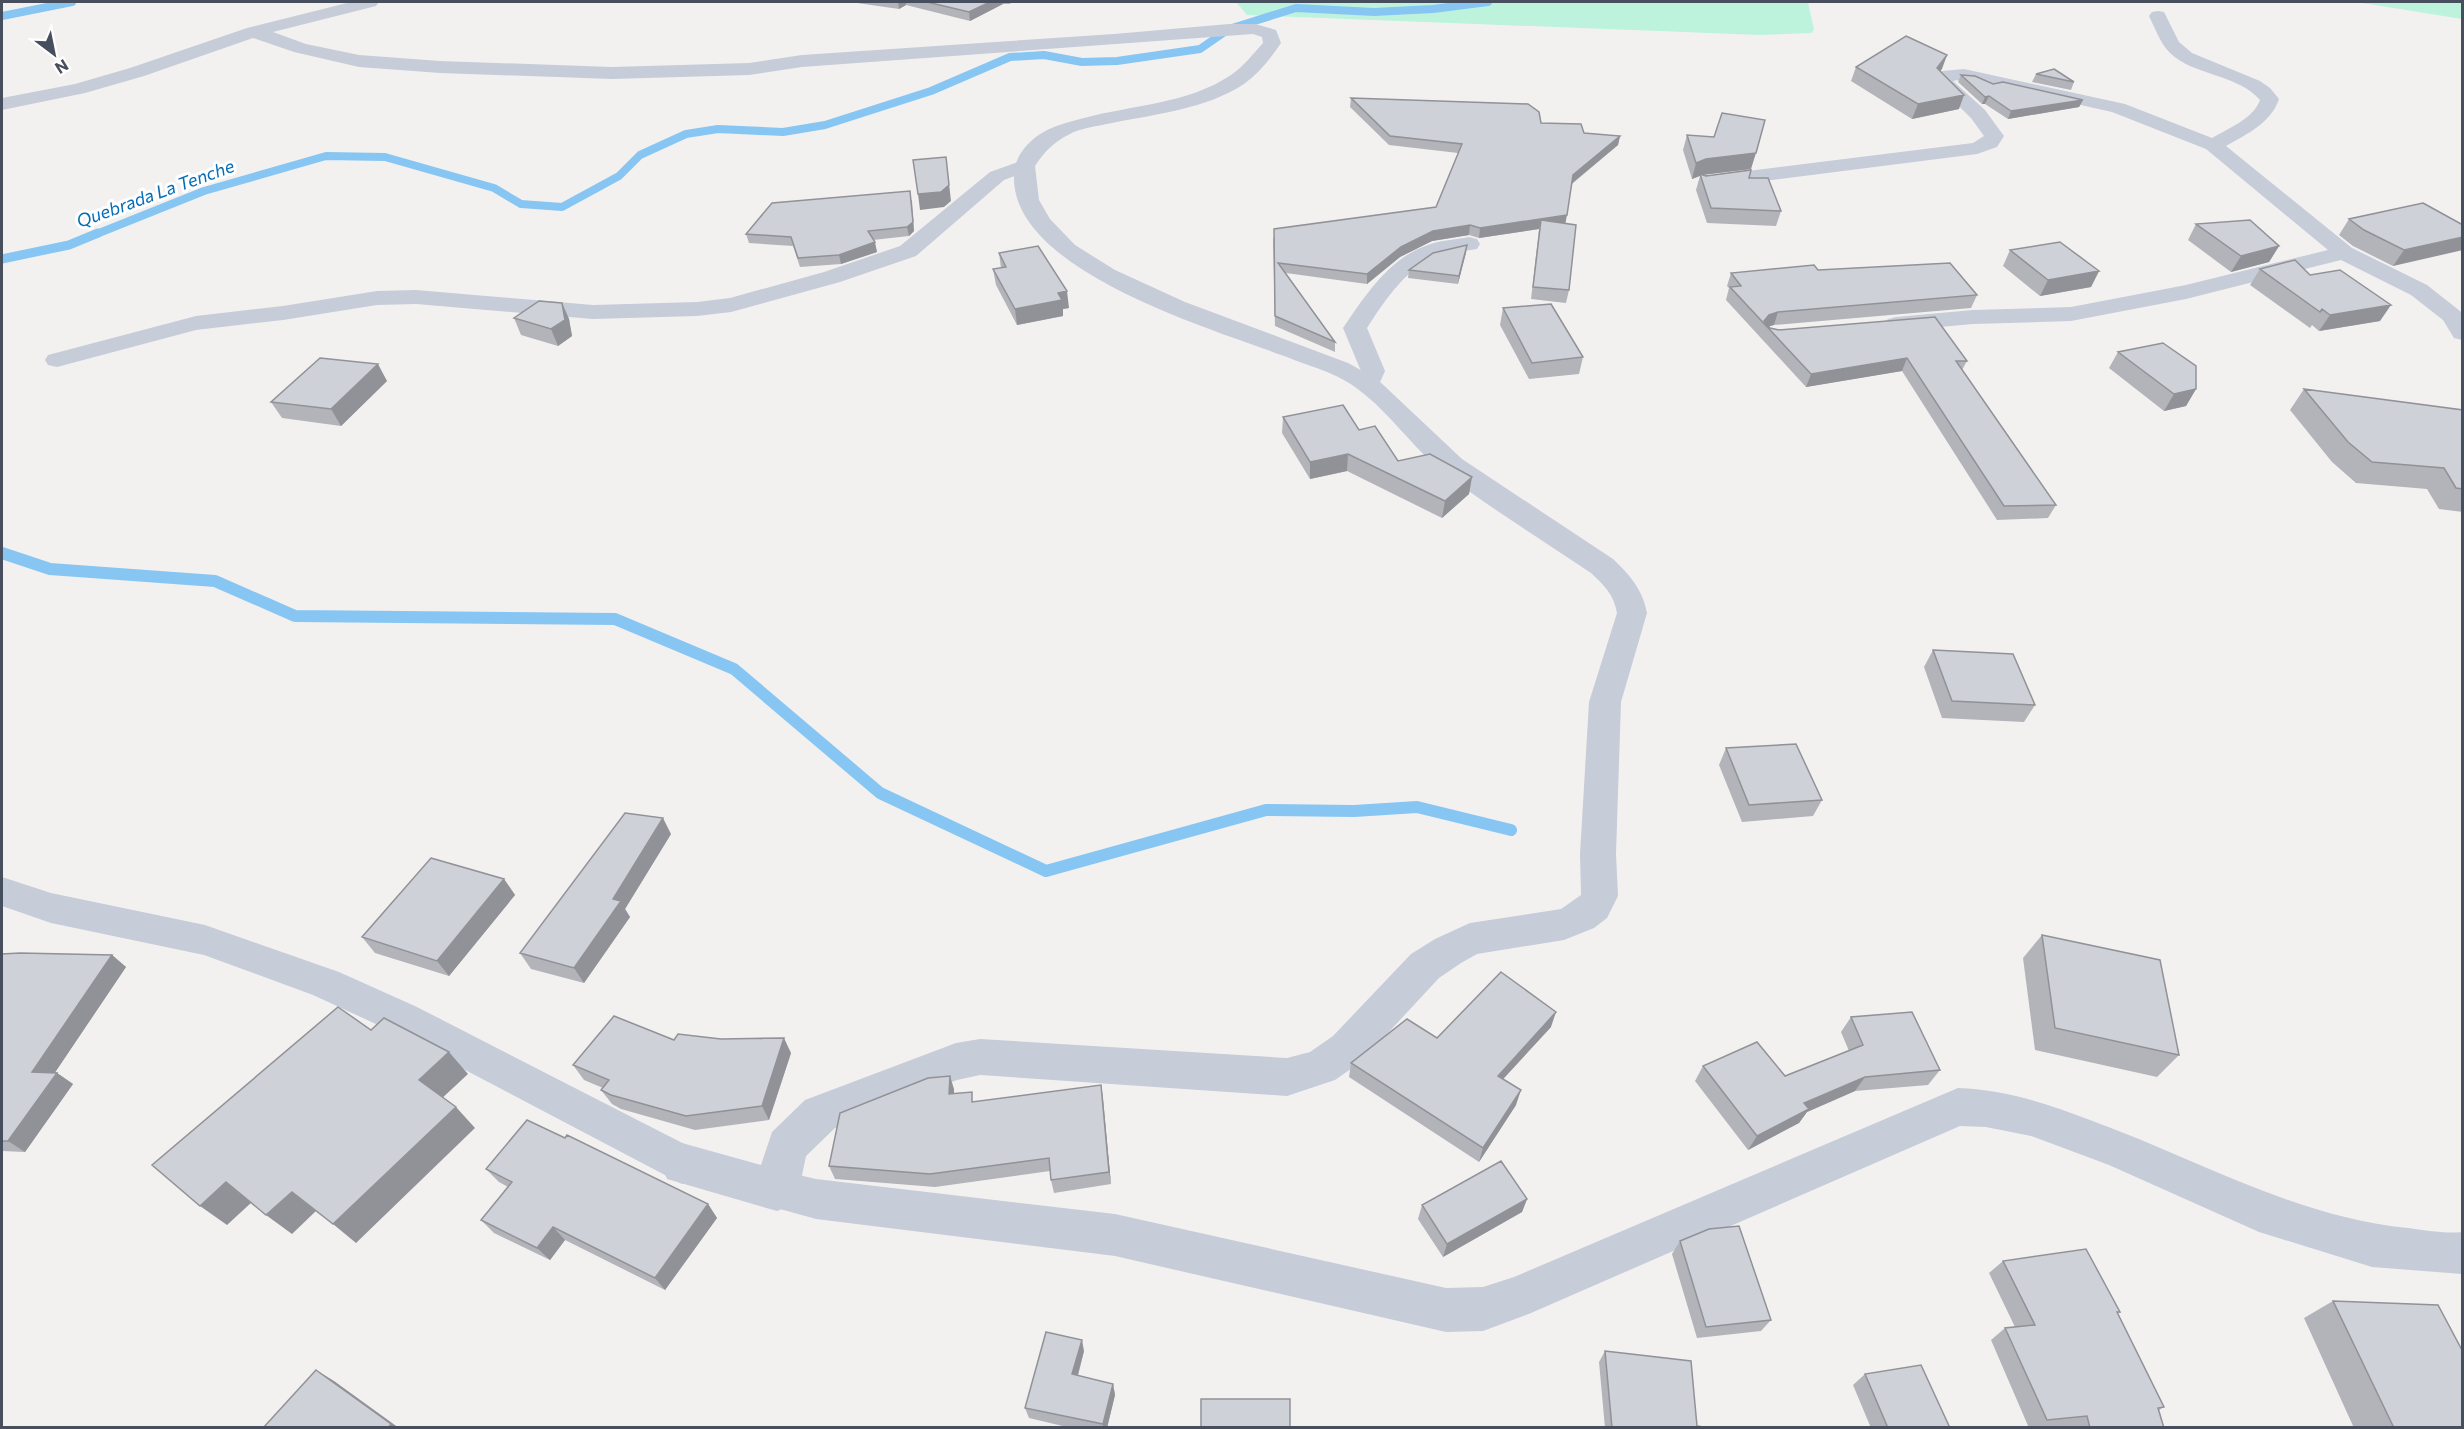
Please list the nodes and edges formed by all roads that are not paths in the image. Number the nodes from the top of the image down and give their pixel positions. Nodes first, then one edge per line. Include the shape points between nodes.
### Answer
1 (370, 2) edge
2 (2158, 16) dead end
3 (253, 32) junction
4 (2, 105) edge
5 (2214, 146) junction
6 (1024, 166) junction
7 (1702, 183) edge
8 (1469, 244) edge
9 (2344, 253) junction
10 (1880, 325) edge
11 (2463, 333) edge
12 (57, 360) dead end
13 (1368, 384) junction
14 (2, 892) edge
15 (682, 1164) joint
16 (777, 1190) junction
17 (2463, 1252) edge

1 - 3 street
2 - 5 street via 2175,48 2193,62 2260,89 2270,99 2269,106 2249,124
3 - 4 street via 137,72
3 - 6 street via 359,61 612,73 749,69 802,61 1229,29 1256,29 1270,34 1272,43 1255,64 1220,89 1181,103 1061,130 1036,148
5 - 7 street via 2118,108 1965,74 1948,75 1943,82 1978,114 1994,136 1990,143 1977,148
5 - 9 street
6 - 12 street via 997,176 908,251 731,305 593,312 416,297 377,298 196,323
6 - 13 street via 1028,200 1041,222 1067,250 1176,307 1339,368
8 - 13 street via 1436,249 1383,286 1355,328 1373,371
9 - 10 street via 2186,292 2071,314
9 - 11 street via 2419,290 2452,316
13 - 16 street via 1452,465 1602,566 1631,600 1632,613 1605,702 1598,854 1600,896 1594,907 1564,924 1470,939 1448,951 1425,966 1347,1049 1321,1067 1287,1077 980,1057 956,1062 820,1114 787,1146
14 - 15 street via 51,908 205,940 326,983 414,1024
15 - 16 street
16 - 17 street via 816,1199 1115,1235 1446,1310 1483,1309 1958,1107 1986,1108 2031,1117 2120,1150 2259,1211 2372,1246

